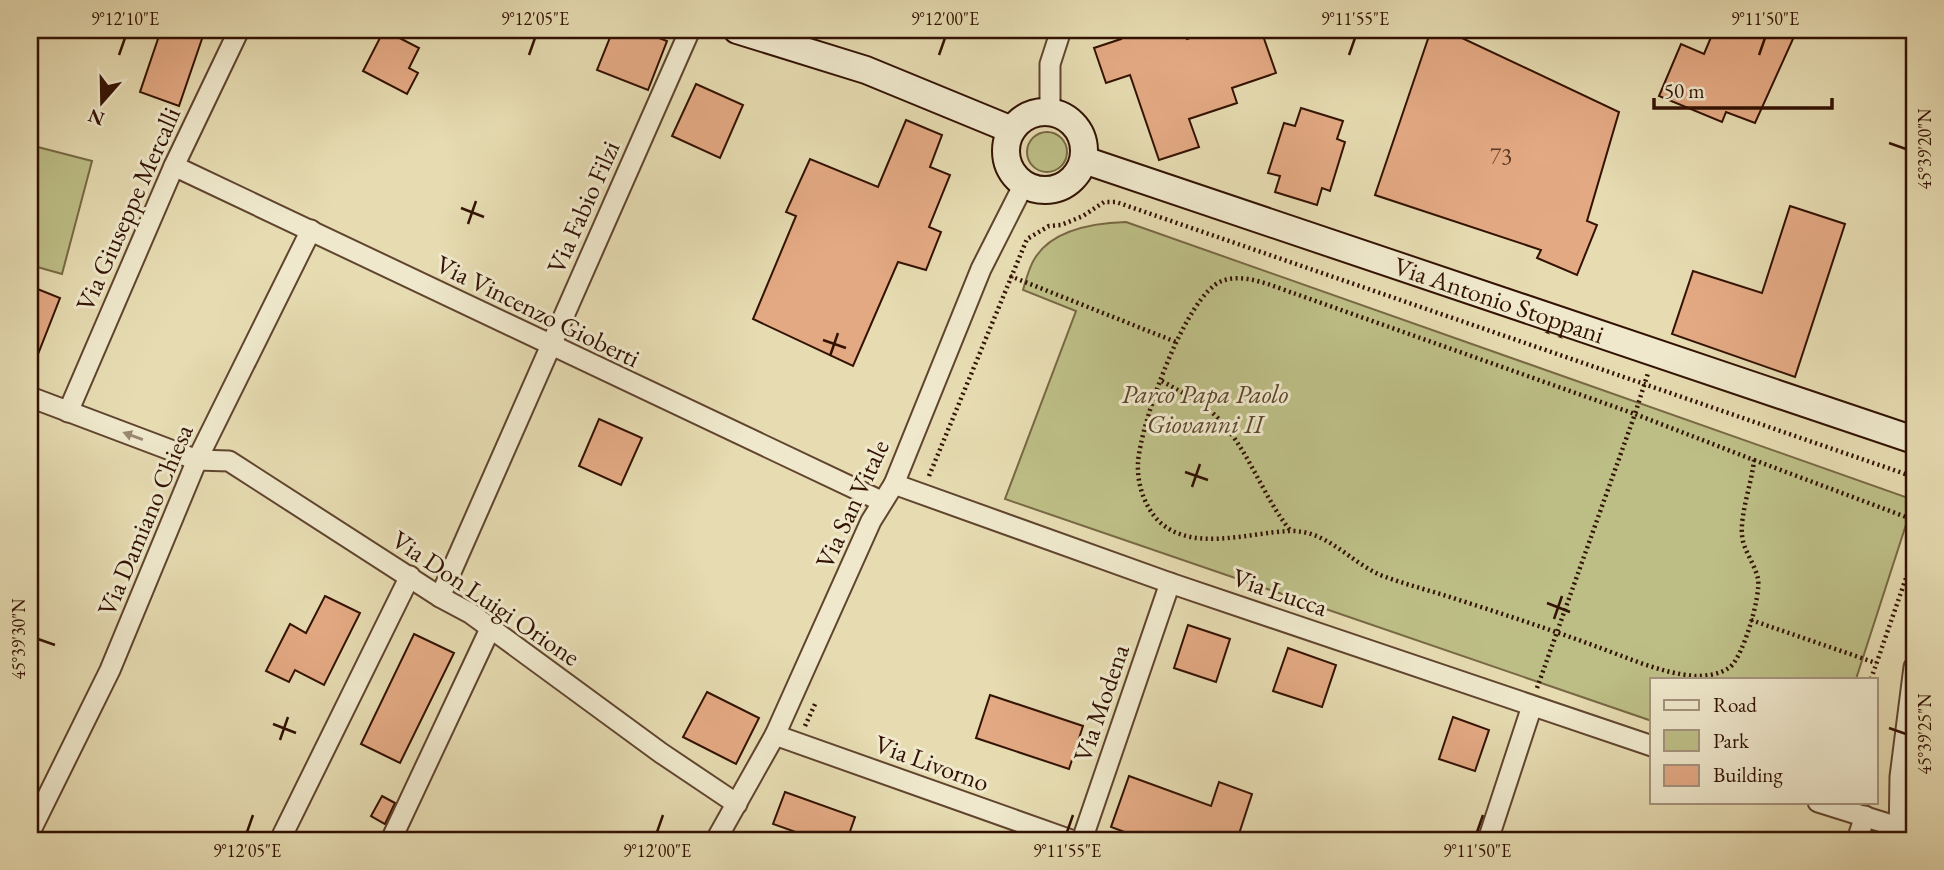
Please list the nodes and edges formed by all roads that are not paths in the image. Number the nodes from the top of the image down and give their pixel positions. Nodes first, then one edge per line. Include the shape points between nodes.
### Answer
1 (239, 30) edge
2 (690, 30) edge
3 (737, 30) edge
4 (1061, 30) edge
5 (1050, 112) junction
6 (1012, 130) junction
7 (1084, 160) junction
8 (174, 166) junction
9 (1024, 184) junction
10 (311, 230) junction
11 (550, 346) junction
12 (30, 397) edge
13 (68, 412) junction
14 (1914, 440) edge
15 (197, 460) junction
16 (894, 484) junction
17 (881, 501) junction
18 (411, 576) junction
19 (1170, 583) junction
20 (440, 597) junction
21 (490, 629) junction
22 (1914, 667) edge
23 (1532, 706) junction
24 (775, 735) junction
25 (1650, 745) edge
26 (737, 804) junction
27 (1825, 804) edge
28 (1865, 816) junction
29 (30, 832) edge
30 (1898, 833) edge
31 (280, 840) edge
32 (391, 840) edge
33 (716, 840) edge
34 (1071, 840) edge
35 (1082, 840) edge
36 (1488, 840) edge
37 (1857, 840) edge

1 - 8 street, Via Giuseppe Mercalli
2 - 11 street, Via Fabio Filzi
3 - 6 street via 866,70
4 - 5 street via 1051,64
5 - 6 street via 1032,113
5 - 7 street via 1075,125 1082,136
6 - 9 street via 1006,157
7 - 9 street via 1071,181 1060,188 1035,189
7 - 14 street, Via Antonio Stoppani
8 - 10 street, Via Vincenzo Gioberti
8 - 13 street, Via Giuseppe Mercalli
9 - 16 street, Via San Vitale via 981,269
10 - 11 street, Via Vincenzo Gioberti
10 - 15 street, Via Damiano Chiesa
11 - 17 street, Via Vincenzo Gioberti
11 - 20 street, Via Fabio Filzi
12 - 13 street
15 -> 13 street
15 - 18 street, Via Don Luigi Orione via 229,461
15 - 29 street, Via Damiano Chiesa via 110,670
16 - 17 street, Via San Vitale
16 - 19 street, Via Lucca
17 - 24 street, Via San Vitale
18 - 20 street, Via Don Luigi Orione
18 - 31 street
19 - 23 street, Via Lucca
19 - 35 street, Via Modena
20 - 21 street, Via Don Luigi Orione
21 - 26 street, Via Don Luigi Orione
21 - 32 street
22 - 30 street
23 - 25 street, Via Lucca
23 - 36 street
24 - 26 street, Via San Vitale
24 - 34 street, Via Livorno
26 - 33 street, Via San Vitale
27 - 28 street
28 - 30 street
28 - 37 street

